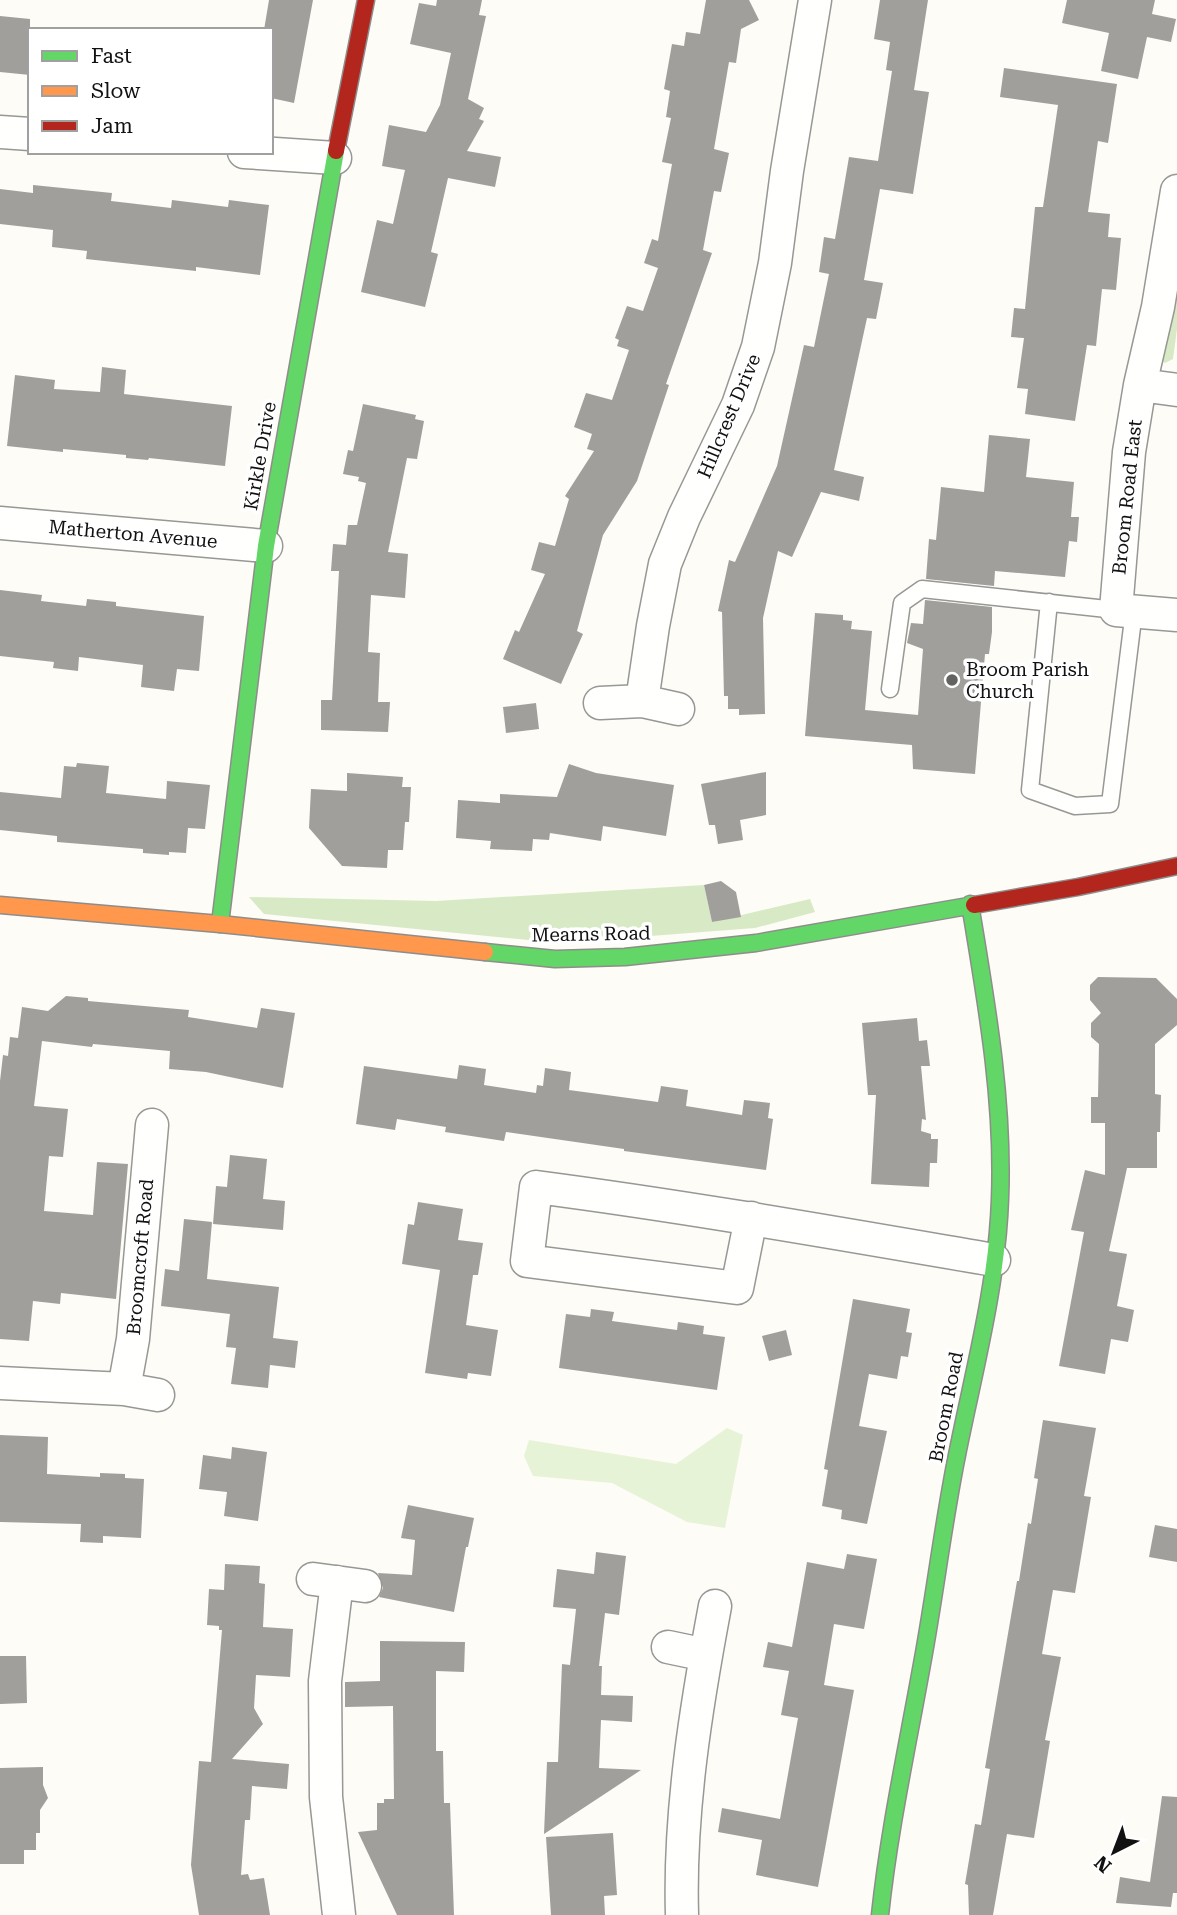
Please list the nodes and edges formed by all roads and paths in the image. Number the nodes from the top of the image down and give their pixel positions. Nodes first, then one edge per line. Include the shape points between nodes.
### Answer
1 (366, 0) edge
2 (815, 0) edge
3 (0, 132) edge
4 (28, 134) edge
5 (273, 154) edge
6 (335, 158) junction
7 (1177, 191) edge
8 (1139, 385) junction
9 (1177, 390) edge
10 (0, 523) edge
11 (266, 545) junction
12 (1049, 602) junction
13 (1125, 610) junction
14 (1177, 615) edge
15 (890, 689) dead end
16 (642, 701) junction
17 (600, 702) dead end
18 (678, 709) dead end
19 (1177, 866) edge
20 (970, 904) junction
21 (0, 905) edge
22 (220, 924) junction
23 (152, 1125) dead end
24 (751, 1218) junction
25 (994, 1260) junction
26 (0, 1383) edge
27 (124, 1389) junction
28 (158, 1395) dead end
29 (338, 1582) dead end
30 (715, 1606) dead end
31 (668, 1647) dead end
32 (706, 1655) junction
33 (339, 1915) edge
34 (682, 1915) edge
35 (880, 1915) edge

1 - 6 street, Kirkle Drive
2 - 16 street, Hillcrest Drive via 758,347 738,405 665,564
3 - 4 street
5 - 6 street
6 - 11 street, Kirkle Drive
7 - 8 street, Broom Road East via 1158,307
8 - 9 street
8 - 13 street, Broom Road East via 1129,452
10 - 11 street, Matherton Avenue
11 - 22 street, Kirkle Drive
12 - 13 lane
12 - 13 lane via 1030,790 1075,806 1110,804
12 - 15 lane via 922,589 902,603
13 - 14 street
16 - 17 street
16 - 18 street
19 - 20 street, Mearns Road
20 - 22 street, Mearns Road via 755,943 555,959
20 - 25 street, Broom Road via 997,1092 1000,1197
21 - 22 street, Mearns Road
23 - 27 street, Broomcroft Road via 133,1339
24 - 24 street via 536,1187 527,1261 737,1288
24 - 25 street
25 - 35 street, Broom Road
26 - 27 street
27 - 28 street
29 - 33 street via 325,1681 326,1797
30 - 32 street
31 - 32 street
32 - 34 street via 687,1784

